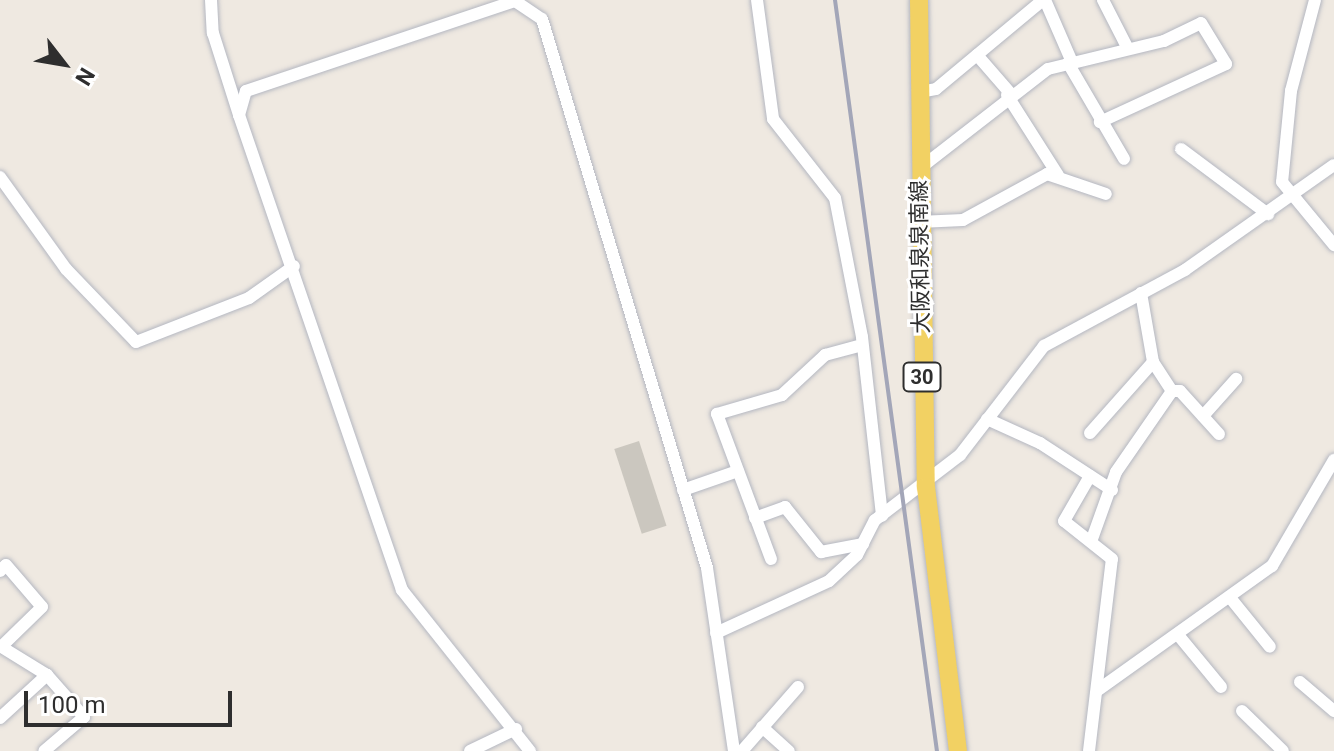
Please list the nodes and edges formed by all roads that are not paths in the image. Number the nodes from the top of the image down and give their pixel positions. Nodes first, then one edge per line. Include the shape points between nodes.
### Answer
1 (211, 0) edge
2 (757, 0) edge
3 (919, 0) edge
4 (1044, 0) edge
5 (1103, 0) edge
6 (1315, 0) edge
7 (1127, 47) junction
8 (977, 55) junction
9 (1070, 63) junction
10 (919, 92) junction
11 (1008, 94) junction
12 (239, 115) junction
13 (1100, 122) junction
14 (1181, 149) dead end
15 (1124, 159) dead end
16 (1334, 165) edge
17 (919, 169) junction
18 (1058, 175) junction
19 (0, 177) edge
20 (1106, 194) dead end
21 (1292, 197) junction
22 (1268, 214) junction
23 (919, 222) junction
24 (1334, 245) edge
25 (294, 266) junction
26 (1141, 293) junction
27 (862, 345) junction
28 (1153, 362) junction
29 (1236, 379) dead end
30 (1172, 391) junction
31 (1203, 416) junction
32 (987, 419) junction
33 (1090, 433) dead end
34 (1219, 434) dead end
35 (1334, 460) edge
36 (738, 471) junction
37 (1090, 476) junction
38 (926, 487) junction
39 (683, 490) junction
40 (1112, 490) junction
41 (882, 516) junction
42 (755, 518) junction
43 (1092, 539) junction
44 (863, 544) junction
45 (771, 559) dead end
46 (0, 571) edge
47 (1232, 600) junction
48 (716, 633) junction
49 (1179, 636) junction
50 (1, 646) edge
51 (1270, 647) dead end
52 (47, 675) junction
53 (1300, 682) dead end
54 (798, 687) dead end
55 (1221, 687) dead end
56 (1098, 690) junction
57 (1242, 711) dead end
58 (1334, 711) edge
59 (0, 718) edge
60 (762, 727) junction
61 (516, 729) junction
62 (44, 751) edge
63 (470, 751) edge
64 (530, 751) edge
65 (734, 751) edge
66 (742, 751) edge
67 (789, 751) edge
68 (958, 751) edge
69 (1089, 751) edge
70 (1283, 751) edge

1 - 12 street via 213,33
2 - 27 street via 773,119 835,198
3 - 10 main road, 大阪和泉泉南線 / 30
4 - 8 street
4 - 9 street
5 - 7 street
6 - 21 street via 1291,91 1282,182
7 - 9 street
7 - 13 street via 1201,23 1226,64
8 - 10 street via 936,89
8 - 11 street
9 - 11 street
9 - 13 street
10 - 17 main road, 大阪和泉泉南線 / 30
11 - 17 street
11 - 18 street
12 - 25 street
12 - 39 street via 246,91 515,1 542,19
13 - 15 street
14 - 22 street
16 - 21 street
17 - 23 main road, 大阪和泉泉南線 / 30
18 - 20 street
18 - 23 street via 1032,178 963,220
19 - 25 street via 66,269 136,342 249,298
21 - 22 street
21 - 24 street
22 - 26 street
23 - 38 main road, 大阪和泉泉南線 / 30
25 - 61 street via 402,590
26 - 28 street
26 - 32 street via 1044,346
27 - 36 street via 825,355 782,395 717,414
27 - 41 street
28 - 30 street
28 - 33 street
29 - 31 street
30 - 31 street
30 - 40 street via 1116,472
31 - 34 street
32 - 37 street
32 - 38 street
35 - 47 street via 1272,566
36 - 39 street
36 - 42 street
37 - 40 street
37 - 43 street via 1064,521
38 - 41 street
38 - 68 main road, 大阪和泉泉南線 / 30
39 - 48 street via 707,568
40 - 43 street
41 - 44 street
42 - 44 street via 785,507 821,552
42 - 45 street
43 - 56 street via 1112,559
44 - 48 street via 829,581
46 - 50 street via 6,565 42,607
47 - 49 street
47 - 51 street
48 - 65 street
49 - 55 street
49 - 56 street
50 - 52 street
52 - 59 street
52 - 62 street via 84,717
53 - 58 street
54 - 60 street
56 - 69 street
57 - 70 street
60 - 66 street
60 - 67 street
61 - 63 street
61 - 64 street

